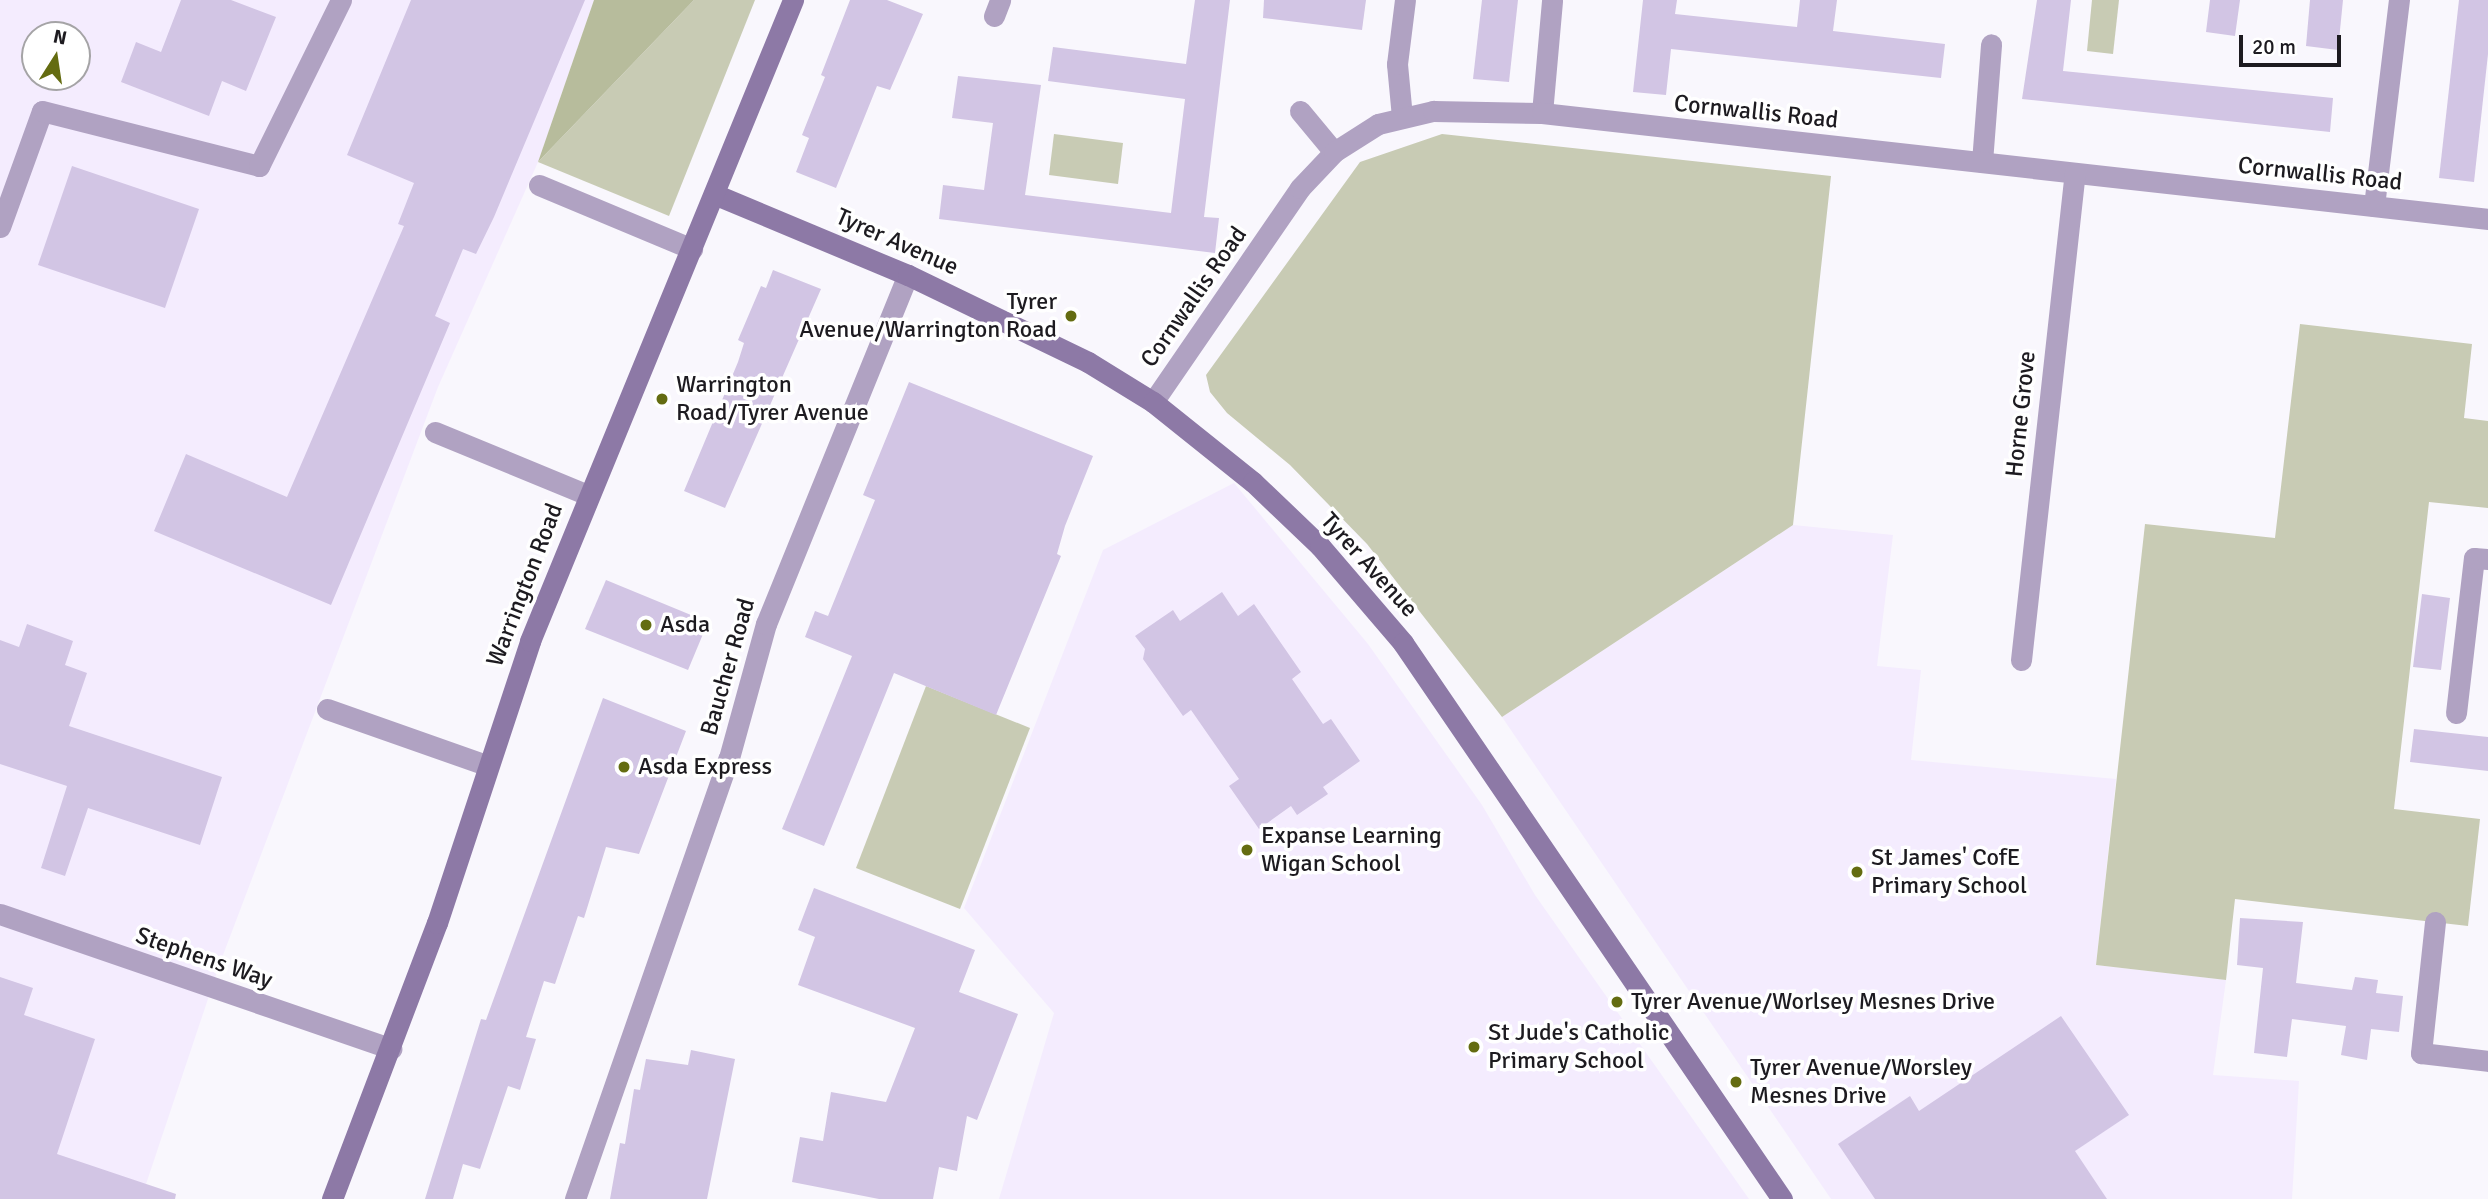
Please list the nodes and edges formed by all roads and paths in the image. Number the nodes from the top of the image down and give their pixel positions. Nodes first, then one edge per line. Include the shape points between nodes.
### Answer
1 (341, 0) edge
2 (793, 0) edge
3 (1405, 0) edge
4 (1552, 0) edge
5 (2399, 0) edge
6 (1991, 44) dead end
7 (1300, 111) dead end
8 (1542, 113) junction
9 (1402, 117) junction
10 (1334, 152) junction
11 (1982, 162) junction
12 (2075, 173) junction
13 (539, 185) dead end
14 (714, 194) junction
15 (2374, 206) junction
16 (2488, 219) edge
17 (0, 227) edge
18 (692, 249) junction
19 (908, 275) junction
20 (1153, 402) junction
21 (435, 432) dead end
22 (588, 495) junction
23 (2488, 559) edge
24 (2021, 660) dead end
25 (327, 709) dead end
26 (2456, 713) dead end
27 (486, 765) junction
28 (0, 914) edge
29 (2435, 922) dead end
30 (391, 1049) junction
31 (2488, 1061) edge
32 (332, 1199) edge
33 (575, 1199) edge
34 (1782, 1199) edge

1 - 17 street via 259,166 43,111
2 - 14 street, Warrington Road
3 - 9 street via 1398,64
4 - 8 street
5 - 15 street
6 - 11 street
7 - 10 street
8 - 9 street, Cornwallis Road via 1468,109
8 - 11 street, Cornwallis Road
9 - 10 street, Cornwallis Road via 1378,124
10 - 20 street, Cornwallis Road via 1300,188
11 - 12 street, Cornwallis Road
12 - 15 street, Cornwallis Road
12 - 24 street, Horne Grove
13 - 18 street
14 - 18 street, Warrington Road
14 - 19 street, Tyrer Avenue
15 - 16 street, Cornwallis Road
18 - 22 street, Warrington Road
19 - 20 street, Tyrer Avenue via 1019,326
19 - 33 street, Baucher Road via 766,624 729,758
20 - 34 street, Tyrer Avenue via 1253,482 1320,546 1403,643
21 - 22 street
22 - 27 street, Warrington Road
23 - 26 street via 2474,558
25 - 27 street
27 - 30 street, Warrington Road
28 - 30 street, Stephens Way
29 - 31 street via 2421,1053
30 - 32 street, Warrington Road

